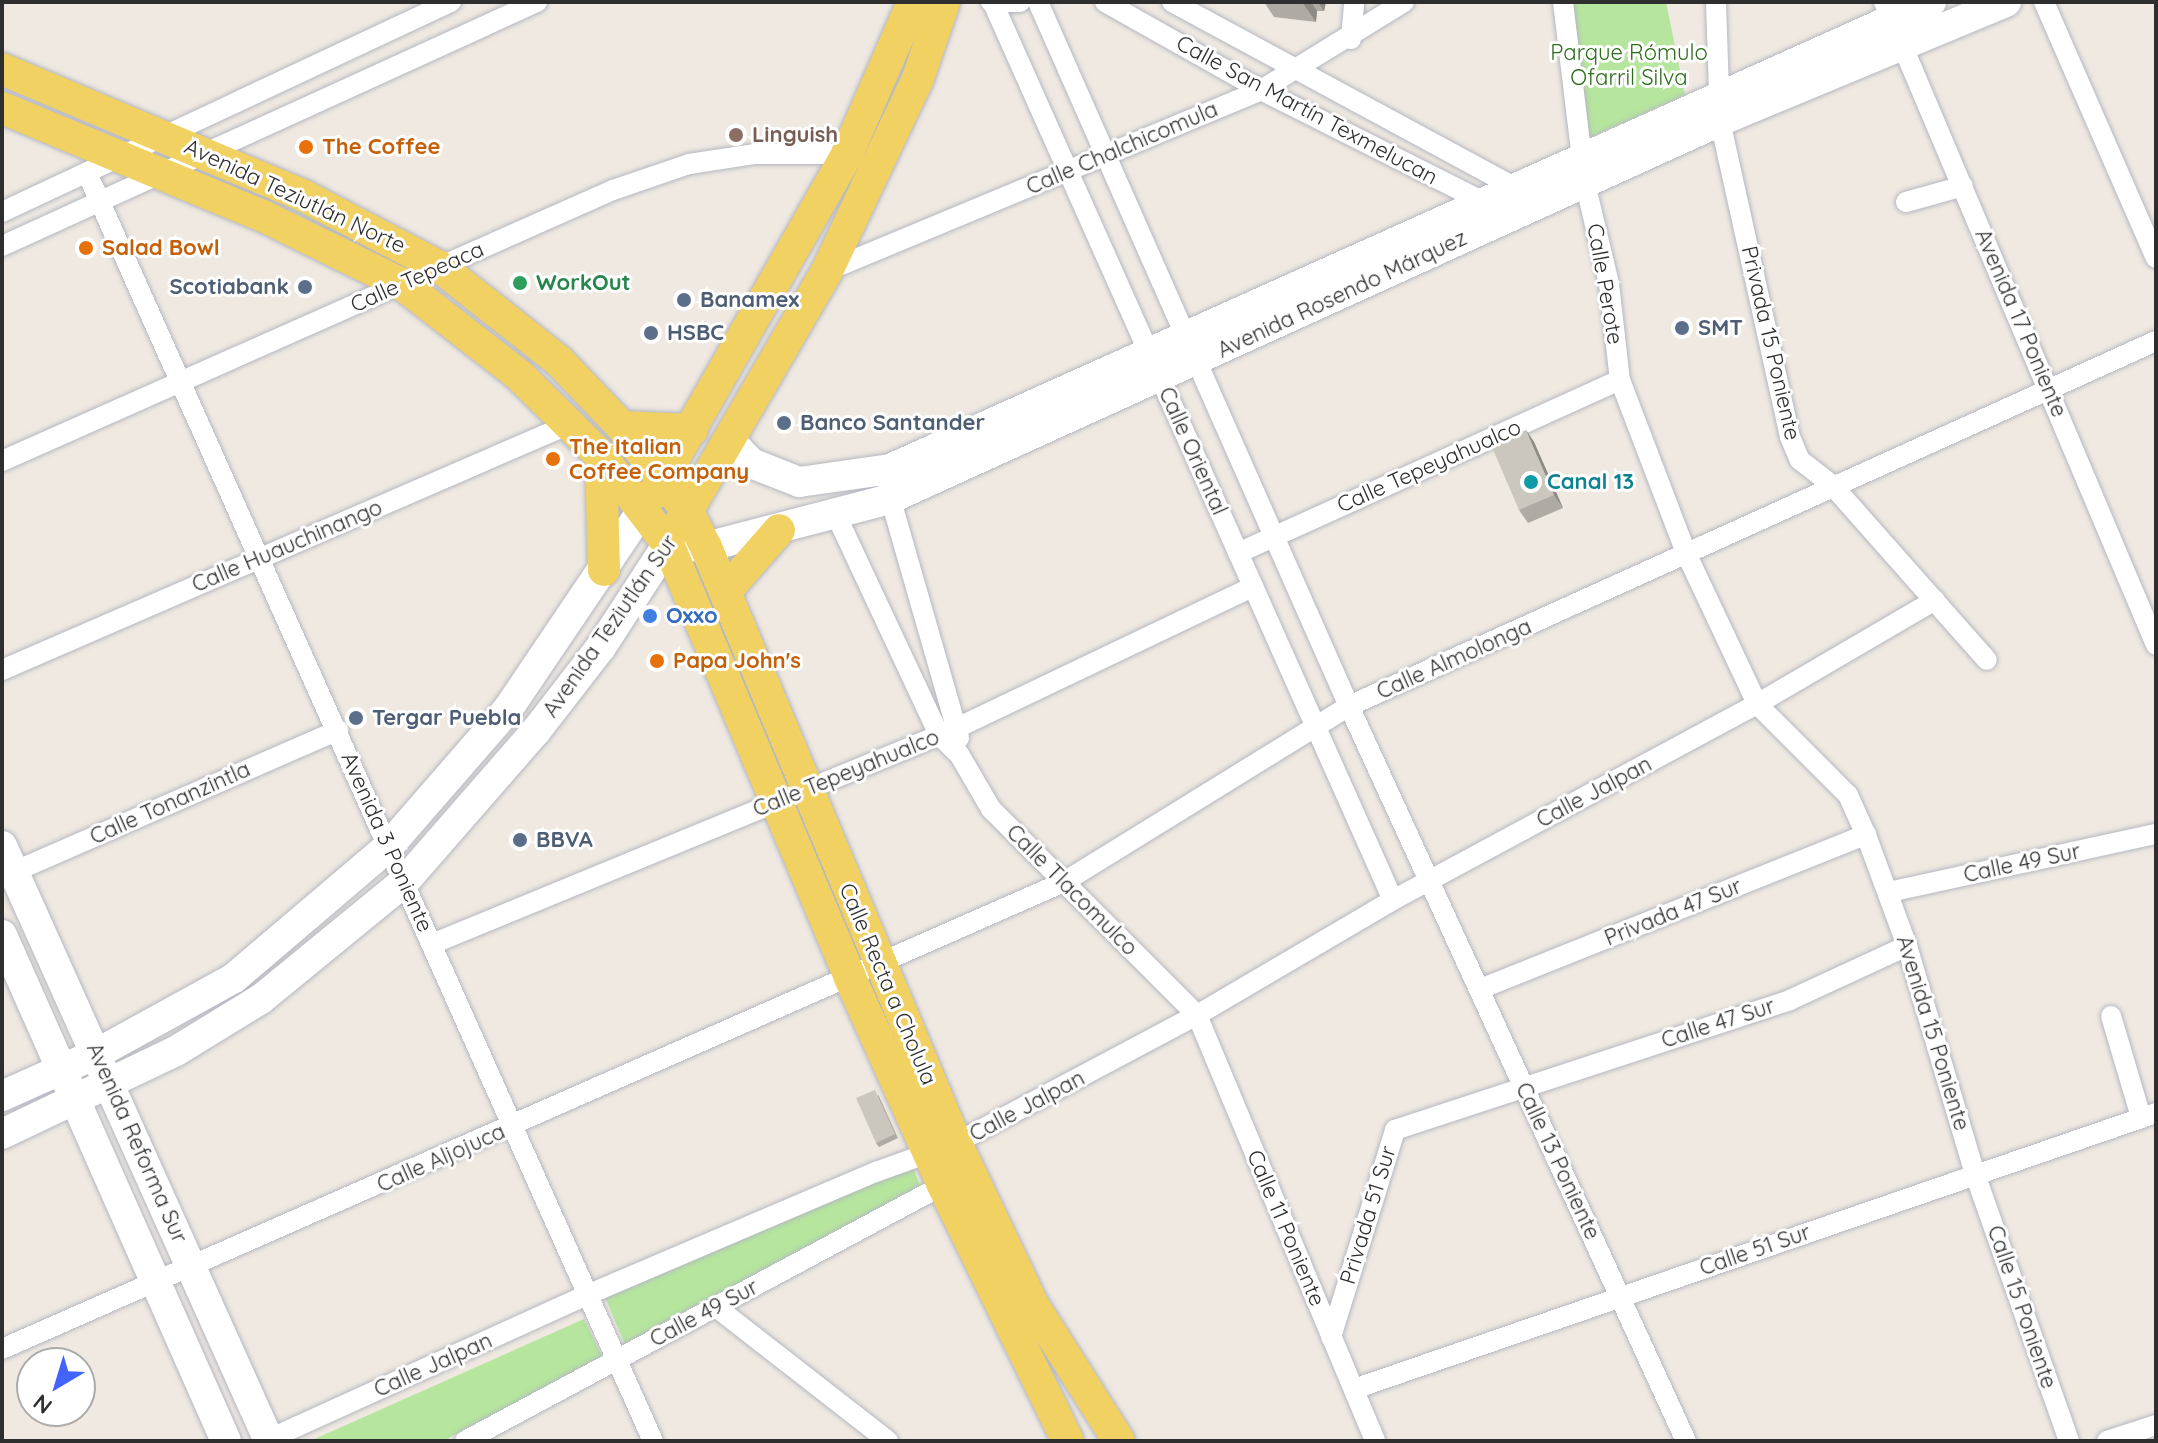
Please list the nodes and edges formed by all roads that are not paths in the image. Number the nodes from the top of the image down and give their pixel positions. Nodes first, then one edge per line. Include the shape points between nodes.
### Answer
1 (451, 2) edge
2 (537, 2) edge
3 (913, 2) edge
4 (944, 2) edge
5 (992, 2) edge
6 (1020, 2) edge
7 (1038, 2) edge
8 (1105, 2) edge
9 (1172, 2) edge
10 (1354, 2) edge
11 (1404, 2) edge
12 (1563, 2) edge
13 (1716, 2) edge
14 (1931, 2) edge
15 (2006, 2) edge
16 (2044, 2) edge
17 (496, 11) edge
18 (1893, 22) edge
19 (1351, 39) junction
20 (2, 69) edge
21 (1298, 70) junction
22 (1261, 90) junction
23 (2, 108) edge
24 (1718, 109) junction
25 (168, 137) junction
26 (207, 154) junction
27 (847, 154) junction
28 (1105, 154) junction
29 (120, 159) junction
30 (1583, 170) junction
31 (1067, 172) junction
32 (88, 175) junction
33 (159, 175) junction
34 (1963, 186) junction
35 (100, 201) junction
36 (1503, 202) junction
37 (1906, 202) dead end
38 (2, 212) edge
39 (2, 246) edge
40 (2156, 258) edge
41 (440, 267) junction
42 (827, 271) junction
43 (402, 284) junction
44 (2156, 341) edge
45 (1191, 348) junction
46 (1154, 364) junction
47 (184, 380) junction
48 (1620, 380) junction
49 (2048, 388) junction
50 (572, 423) junction
51 (622, 427) junction
52 (692, 430) junction
53 (730, 441) junction
54 (601, 456) junction
55 (2, 461) edge
56 (890, 469) junction
57 (664, 478) junction
58 (1833, 486) junction
59 (887, 500) junction
60 (643, 509) junction
61 (688, 512) junction
62 (837, 517) junction
63 (779, 530) junction
64 (1274, 536) junction
65 (668, 544) junction
66 (706, 547) junction
67 (1238, 553) junction
68 (1687, 555) junction
69 (261, 556) junction
70 (604, 570) junction
71 (1253, 587) junction
72 (725, 592) junction
73 (1935, 600) junction
74 (2156, 645) edge
75 (1987, 660) dead end
76 (2, 670) edge
77 (1757, 704) junction
78 (1349, 706) junction
79 (1315, 725) junction
80 (959, 727) junction
81 (338, 730) junction
82 (939, 735) junction
83 (959, 754) junction
84 (804, 789) junction
85 (774, 801) junction
86 (2156, 834) edge
87 (1866, 835) junction
88 (388, 847) junction
89 (6, 865) edge
90 (405, 881) junction
91 (1064, 882) junction
92 (1428, 882) junction
93 (1889, 892) junction
94 (1393, 900) junction
95 (2, 935) edge
96 (432, 944) junction
97 (1907, 946) junction
98 (879, 965) junction
99 (850, 978) junction
100 (1480, 989) junction
101 (1197, 1015) junction
102 (2111, 1016) dead end
103 (96, 1054) junction
104 (61, 1069) junction
105 (110, 1085) junction
106 (1522, 1086) junction
107 (2, 1096) edge
108 (74, 1101) junction
109 (2149, 1115) edge
110 (514, 1125) junction
111 (2, 1134) edge
112 (942, 1148) junction
113 (1975, 1174) junction
114 (943, 1185) junction
115 (192, 1265) junction
116 (158, 1280) junction
117 (587, 1295) junction
118 (1622, 1296) junction
119 (716, 1307) junction
120 (1331, 1337) junction
121 (2, 1349) edge
122 (616, 1360) junction
123 (1354, 1389) junction
124 (2156, 1425) edge
125 (267, 1440) edge
126 (226, 1441) edge
127 (465, 1441) edge
128 (653, 1441) edge
129 (888, 1441) edge
130 (1068, 1441) edge
131 (1119, 1441) edge
132 (1375, 1441) edge
133 (1686, 1441) edge
134 (2069, 1441) edge
135 (2107, 1441) edge

1 - 25 street
2 - 17 street
3 - 27 main road, Avenida Teziutlán Sur
4 - 42 main road, Avenida Teziutlán Sur via 917,81
5 - 6 street
5 - 31 street, Calle Oriental
7 - 28 street, Calle Oriental
8 - 22 street, Calle San Martín Texmelucan
9 - 21 street, Calle San Martín Texmelucan
10 - 19 street
11 - 19 street, Calle Chalchicomula
12 - 30 street, Calle Perote
13 - 24 street, Privada 15 Poniente
14 - 18 main road, Avenida Rosendo Márquez
15 - 18 main road, Avenida Rosendo Márquez
16 - 40 street
17 - 26 street
18 - 24 main road, Avenida Rosendo Márquez
18 - 34 street, Avenida 17 Poniente
19 - 21 street, Calle Chalchicomula
20 - 25 main road, Avenida Teziutlán Norte
21 - 22 street, Calle Chalchicomula
21 - 36 street, Calle San Martín Texmelucan
22 - 28 street, Calle Chalchicomula
22 - 36 street, Calle San Martín Texmelucan
23 - 29 main road, Avenida Teziutlán Norte
24 - 30 main road, Avenida Rosendo Márquez
24 - 58 street, Privada 15 Poniente via 1790,437 1800,460
25 - 26 main road, Avenida Teziutlán Norte
25 - 29 street
26 - 33 street
26 - 41 main road, Avenida Teziutlán Norte via 304,196
27 - 41 street, Calle Tepeaca via 755,154 689,164 613,190
27 - 52 main road, Avenida Teziutlán Sur
28 - 31 street, Calle Chalchicomula
28 - 45 street, Calle Oriental
29 - 32 street
29 - 33 main road, Avenida Teziutlán Norte
30 - 36 main road, Avenida Rosendo Márquez
30 - 36 main road, Avenida Rosendo Márquez via 1542,202
30 - 48 street, Calle Perote via 1609,284
31 - 42 street, Calle Chalchicomula
31 - 46 street, Calle Oriental
32 - 35 street, Avenida 3 Poniente
32 - 38 street
33 - 35 street
33 - 43 main road, Avenida Teziutlán Norte via 279,223
34 - 37 street
34 - 49 street, Avenida 17 Poniente
35 - 39 street
35 - 47 street, Avenida 3 Poniente
36 - 45 main road, Avenida Rosendo Márquez
41 - 43 street, Calle Tepeaca
41 - 51 main road, Avenida Teziutlán Norte via 559,361
42 - 53 main road, Avenida Teziutlán Sur
43 - 47 street, Calle Tepeaca
43 - 50 main road, Avenida Teziutlán Norte via 480,342
44 - 49 street, Calle Almolonga
45 - 46 main road, Avenida Rosendo Márquez
45 - 64 street, Calle Oriental
46 - 56 main road, Avenida Rosendo Márquez
46 - 59 main road, Avenida Rosendo Márquez
46 - 67 street, Calle Oriental
47 - 55 street, Calle Tepeaca
47 - 69 street, Avenida 3 Poniente
48 - 64 street, Calle Tepeyahualco
48 - 68 street, Calle Perote
49 - 58 street, Calle Almolonga
49 - 74 street, Avenida 17 Poniente
50 - 54 main road, Avenida Teziutlán Norte
50 - 69 street, Calle Huauchinango
51 - 52 main road
51 - 57 main road, Avenida Teziutlán Norte
52 - 57 main road, Avenida Teziutlán Sur
53 - 56 main road, Avenida Rosendo Márquez via 751,463 799,482
53 - 61 main road, Avenida Teziutlán Sur
54 - 60 main road, Avenida Teziutlán Norte
54 - 70 main road
56 - 59 street
57 - 60 main road, Avenida Teziutlán Sur
57 - 61 main road, Avenida Teziutlán Norte
58 - 68 street, Calle Almolonga
58 - 73 street, Privada 15 Poniente
59 - 62 main road, Avenida Rosendo Márquez
59 - 80 street
60 - 65 main road, Avenida Teziutlán Norte
60 - 70 main road, Avenida Teziutlán Sur
61 - 65 main road, Avenida Teziutlán Sur
61 - 66 main road, Calle Recta a Cholula
62 - 63 main road, Avenida Rosendo Márquez
62 - 82 street, Calle Tlacomulco
63 - 66 main road, Avenida Rosendo Márquez
63 - 72 main road
64 - 67 street, Calle Tepeyahualco
64 - 78 street, Calle Oriental
65 - 66 main road, Avenida Rosendo Márquez
65 - 85 main road, Calle Recta a Cholula
65 - 90 main road, Avenida Teziutlán Sur via 601,647 536,731
66 - 72 main road, Calle Recta a Cholula
67 - 71 street, Calle Oriental
68 - 77 street, Calle Perote
68 - 78 street, Calle Almolonga
69 - 76 street, Calle Huauchinango
69 - 81 street, Avenida 3 Poniente
70 - 88 main road, Avenida Teziutlán Sur via 508,709
71 - 79 street, Calle Oriental
71 - 80 street, Calle Tepeyahualco
72 - 84 main road, Calle Recta a Cholula
73 - 75 street, Privada 15 Poniente
73 - 77 street, Calle Jalpan
77 - 87 street, Avenida 15 Poniente via 1848,795
77 - 92 street, Calle Jalpan
78 - 79 street, Calle Almolonga
78 - 92 street, Calle Oriental
79 - 91 street, Calle Almolonga
79 - 94 street, Calle Oriental
80 - 82 street, Calle Tepeyahualco
80 - 83 street
81 - 88 street, Avenida 3 Poniente
81 - 89 street, Calle Tonanzintla
82 - 83 street, Calle Tlacomulco
82 - 84 street, Calle Tepeyahualco
83 - 91 street, Calle Tlacomulco via 991,809
84 - 85 street, Calle Tepeyahualco
84 - 98 main road, Calle Recta a Cholula
85 - 96 street, Calle Tepeyahualco
85 - 99 main road, Calle Recta a Cholula
86 - 93 street, Calle 49 Sur
87 - 93 street, Avenida 15 Poniente
87 - 100 street, Privada 47 Sur
88 - 90 street, Avenida 3 Poniente
88 - 103 main road, Avenida Teziutlán Sur via 234,978
89 - 103 main road, Avenida Reforma Sur
90 - 96 street, Avenida 3 Poniente
90 - 105 main road, Avenida Teziutlán Sur via 261,999
91 - 98 street, Calle Almolonga
91 - 101 street, Calle Tlacomulco
92 - 94 street, Calle Jalpan
92 - 100 street, Calle 13 Poniente
93 - 97 street, Avenida 15 Poniente
94 - 101 street, Calle Jalpan
95 - 104 main road, Avenida Reforma Sur
96 - 110 street, Avenida 3 Poniente
97 - 106 street, Calle 47 Sur via 1790,1000
97 - 113 street, Avenida 15 Poniente
98 - 99 street, Calle Aljojuca
98 - 112 main road, Calle Recta a Cholula
99 - 110 street, Calle Aljojuca
99 - 112 main road, Calle Recta a Cholula
100 - 106 street, Calle 13 Poniente
101 - 112 street, Calle Jalpan
101 - 120 street, Calle 11 Poniente
102 - 109 street
103 - 104 main road, Avenida Teziutlán Sur
103 - 105 main road, Avenida Reforma Sur
104 - 107 main road, Avenida Teziutlán Sur
104 - 108 main road, Avenida Reforma Sur
105 - 108 main road, Avenida Teziutlán Sur
105 - 115 main road, Avenida Reforma Sur
106 - 118 street, Calle 13 Poniente
106 - 120 street, Privada 51 Sur via 1395,1130
108 - 111 main road, Avenida Teziutlán Sur
108 - 116 main road, Avenida Reforma Sur
109 - 113 street, Calle 51 Sur
110 - 115 street, Calle Aljojuca
110 - 117 street, Avenida 3 Poniente
112 - 114 main road, Calle Recta a Cholula
112 - 117 street, Calle Jalpan
112 - 131 main road, Calle Recta a Cholula
113 - 118 street, Calle 51 Sur
113 - 134 street, Calle 15 Poniente
114 - 119 street, Calle 49 Sur
114 - 130 main road, Calle Recta a Cholula
115 - 116 street, Calle Aljojuca
115 - 125 main road, Avenida Reforma Sur
116 - 121 street, Calle Aljojuca
116 - 126 main road, Avenida Reforma Sur
117 - 122 street, Avenida 3 Poniente
117 - 125 street, Calle Jalpan
118 - 123 street, Calle 51 Sur
118 - 133 street, Calle 13 Poniente
119 - 122 street, Calle 49 Sur
119 - 129 street
120 - 123 street, Calle 11 Poniente
122 - 127 street, Calle 49 Sur
122 - 128 street, Avenida 3 Poniente
123 - 132 street, Calle 11 Poniente
124 - 135 street

